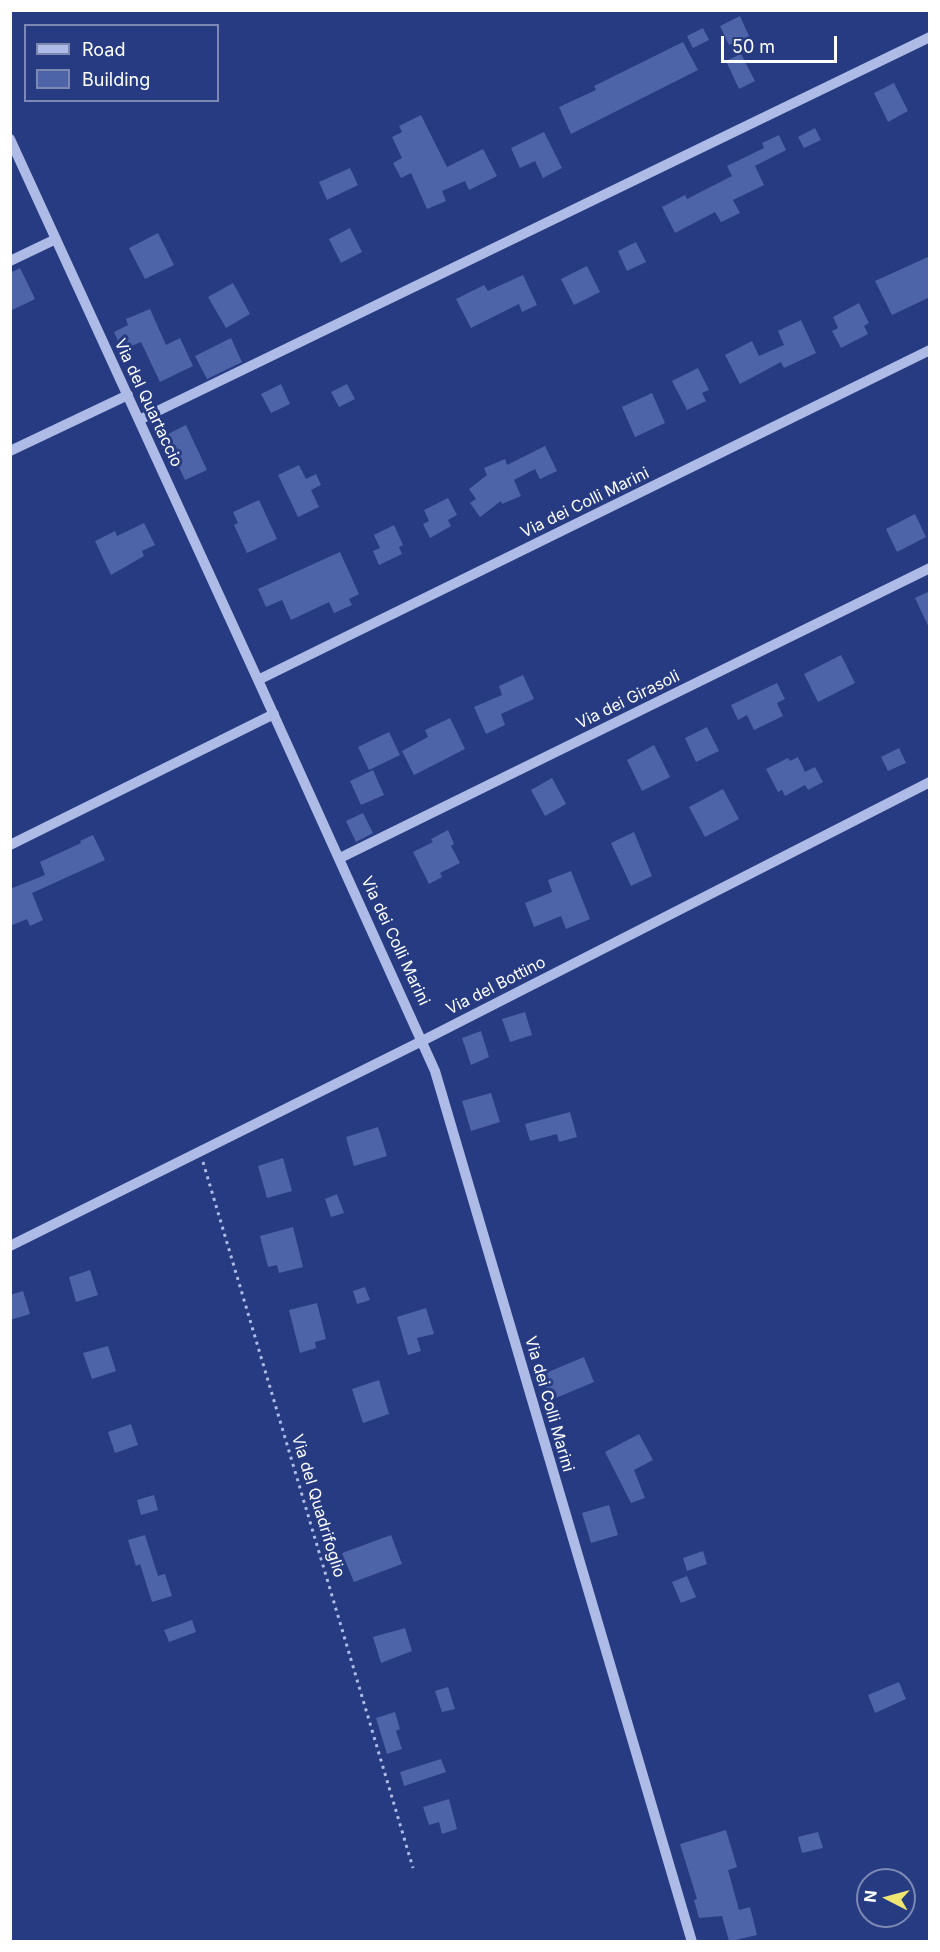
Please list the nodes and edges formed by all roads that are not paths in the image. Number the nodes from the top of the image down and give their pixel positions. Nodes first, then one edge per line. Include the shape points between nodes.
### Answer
1 (930, 37) edge
2 (10, 139) edge
3 (56, 239) junction
4 (10, 261) edge
5 (930, 350) edge
6 (128, 395) junction
7 (139, 420) junction
8 (10, 451) edge
9 (930, 568) edge
10 (258, 680) junction
11 (274, 714) junction
12 (930, 782) edge
13 (10, 845) edge
14 (340, 858) junction
15 (424, 1040) junction
16 (10, 1246) edge
17 (692, 1941) edge

1 - 7 street
2 - 3 street, Via del Quartaccio
3 - 4 street
3 - 6 street, Via del Quartaccio
5 - 10 street, Via dei Colli Marini
6 - 7 street, Via del Quartaccio
6 - 8 street
7 - 10 street, Via del Quartaccio
9 - 14 street, Via dei Girasoli
10 - 11 street, Via dei Colli Marini
11 - 13 street
11 - 14 street, Via dei Colli Marini
12 - 15 street, Via del Bottino
14 - 15 street, Via dei Colli Marini
15 - 16 street, Via del Bottino
15 - 17 street, Via dei Colli Marini

